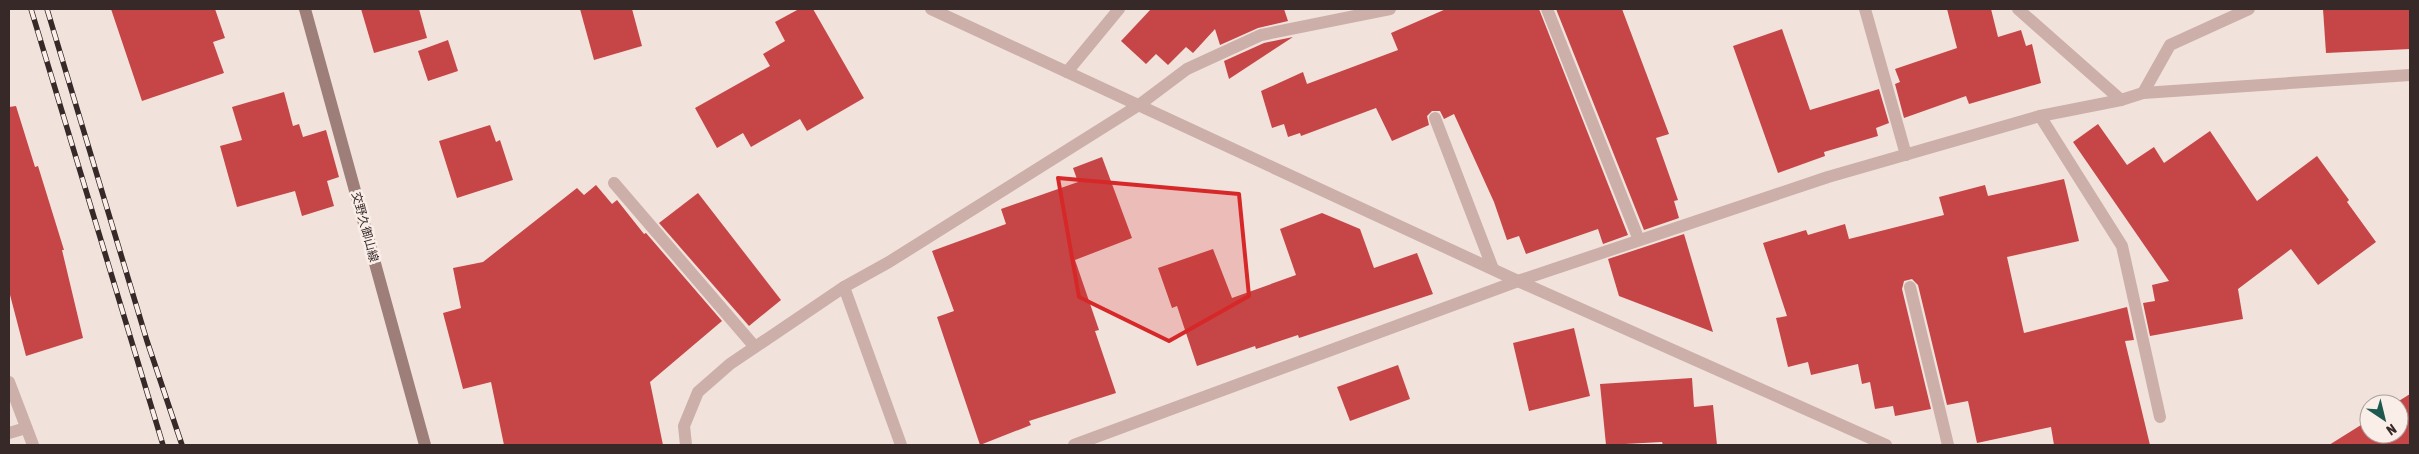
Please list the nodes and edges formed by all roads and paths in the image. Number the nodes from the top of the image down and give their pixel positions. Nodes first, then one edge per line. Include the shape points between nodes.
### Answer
1 (305, 9) edge
2 (931, 9) edge
3 (1119, 9) edge
4 (1390, 9) edge
5 (1547, 9) edge
6 (1864, 9) edge
7 (2018, 9) edge
8 (2249, 9) edge
9 (1067, 72) junction
10 (2410, 75) edge
11 (2143, 93) junction
12 (2121, 100) junction
13 (1139, 105) junction
14 (2040, 116) junction
15 (1436, 118) dead end
16 (1906, 155) junction
17 (614, 183) dead end
18 (1639, 240) junction
19 (1493, 270) junction
20 (1518, 282) junction
21 (844, 287) junction
22 (1910, 287) dead end
23 (755, 347) junction
24 (9, 382) edge
25 (2160, 417) dead end
26 (26, 428) junction
27 (9, 432) edge
28 (33, 445) edge
29 (425, 445) edge
30 (686, 445) edge
31 (902, 445) edge
32 (1074, 445) edge
33 (1886, 445) edge
34 (1948, 445) edge

1 - 29 main road, 交野久御山線
2 - 9 street
3 - 9 street
4 - 13 street via 1261,35 1187,69
5 - 18 street
6 - 16 street
7 - 12 street
8 - 11 street via 2170,45
9 - 13 street
10 - 11 street
11 - 12 street
12 - 14 street
13 - 19 street
13 - 21 street
14 - 16 street
14 - 25 street via 2122,246
15 - 19 street
16 - 18 street
17 - 23 street
18 - 20 street
19 - 20 street
20 - 32 street
20 - 33 street
21 - 23 street
21 - 31 street
22 - 34 street
23 - 30 street via 698,392 684,426
24 - 26 street
26 - 27 street
26 - 28 street

